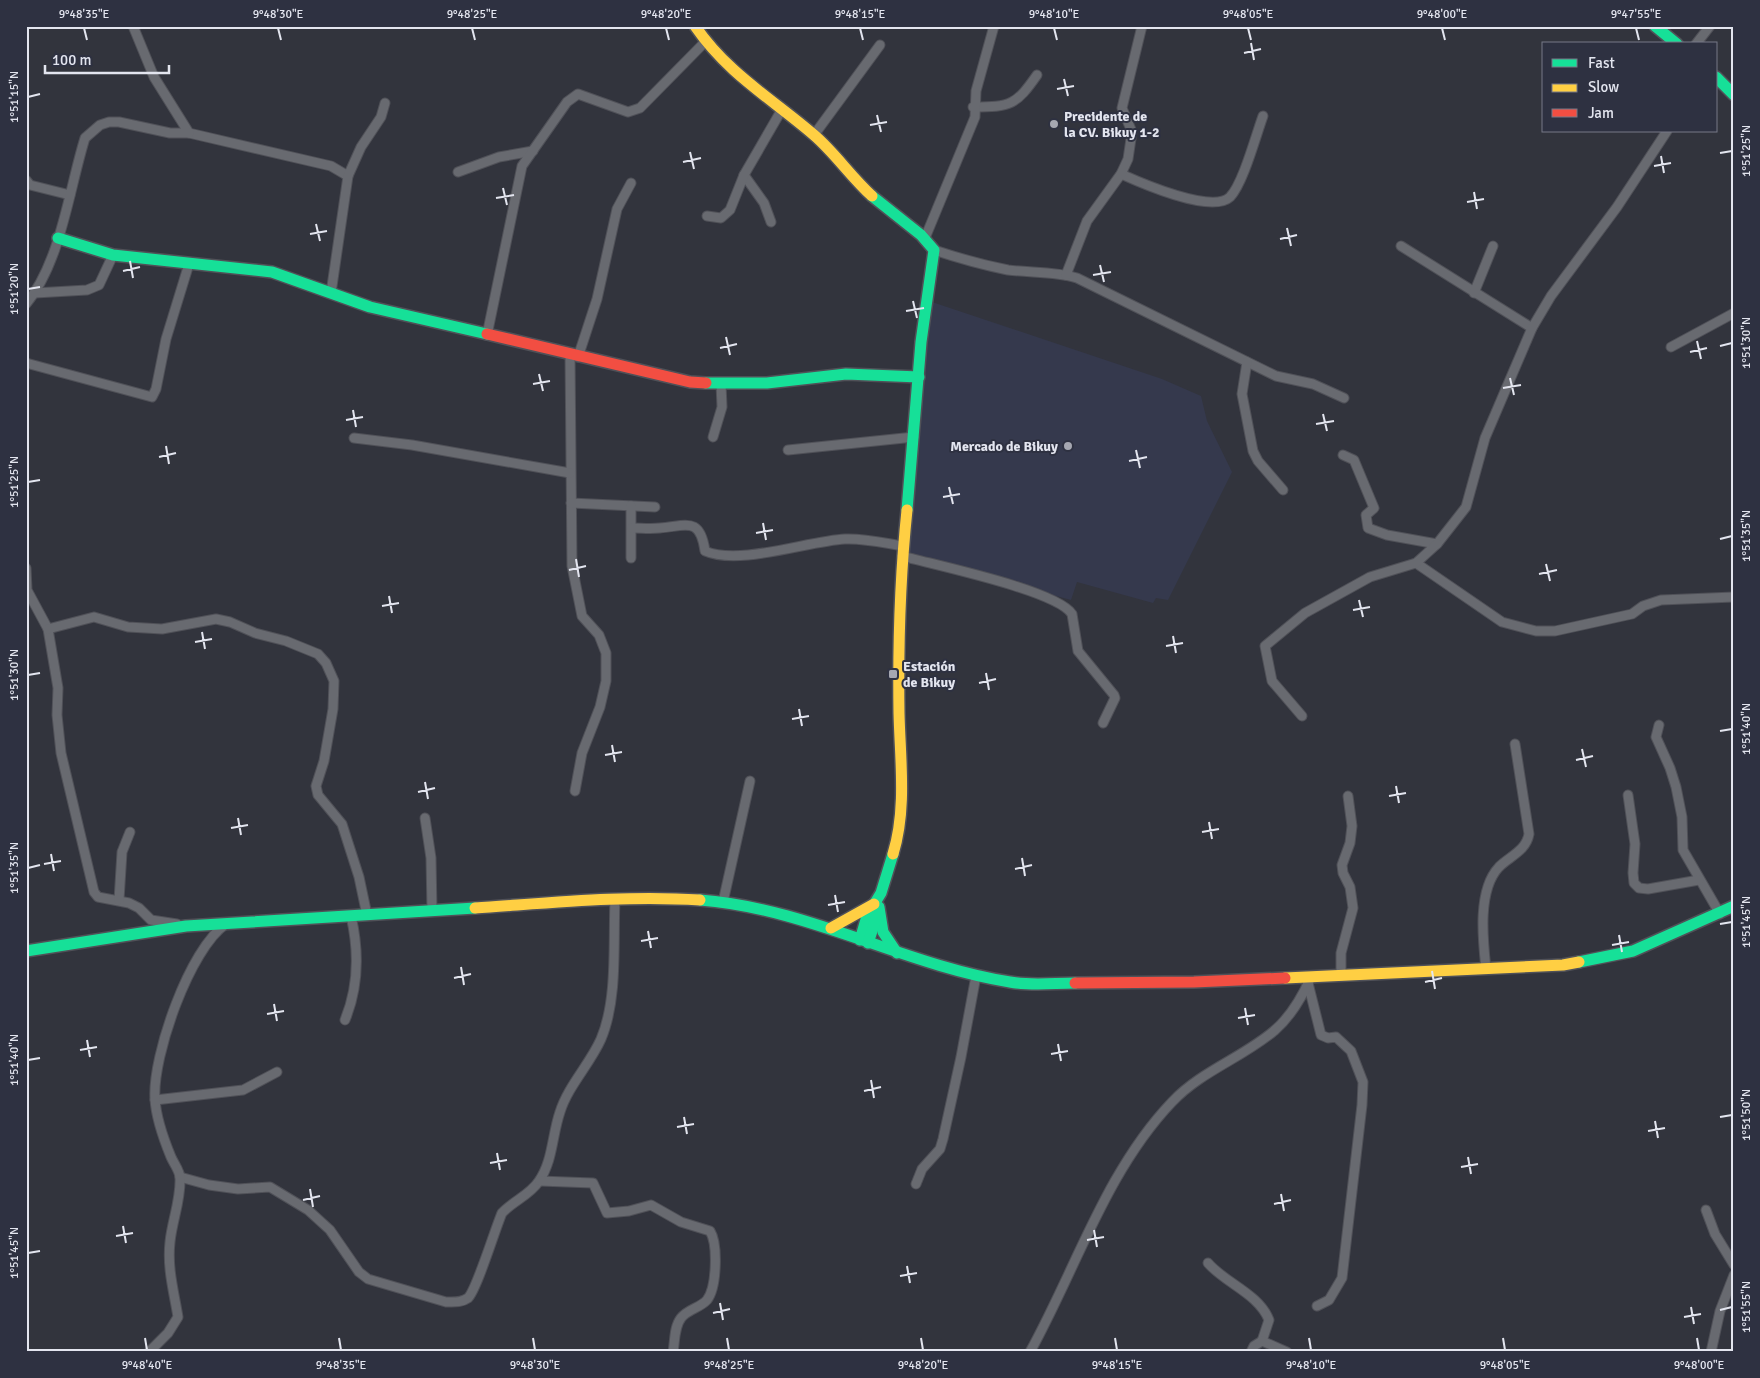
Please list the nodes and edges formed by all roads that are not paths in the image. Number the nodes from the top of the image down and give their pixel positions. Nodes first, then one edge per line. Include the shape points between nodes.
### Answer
1 (133, 26) edge
2 (695, 26) edge
3 (994, 26) edge
4 (1142, 26) edge
5 (1655, 26) edge
6 (1710, 26) edge
7 (705, 42) junction
8 (1675, 42) edge
9 (1698, 42) edge
10 (880, 45) dead end
11 (1037, 75) dead end
12 (1718, 79) edge
13 (1734, 95) edge
14 (385, 103) dead end
15 (973, 107) junction
16 (780, 111) junction
17 (1263, 116) dead end
18 (1666, 132) edge
19 (189, 133) junction
20 (814, 135) junction
21 (533, 151) junction
22 (513, 154) junction
23 (522, 166) junction
24 (458, 172) dead end
25 (1121, 174) junction
26 (744, 175) junction
27 (348, 176) junction
28 (26, 180) edge
29 (631, 183) dead end
30 (70, 195) junction
31 (707, 216) dead end
32 (771, 222) dead end
33 (58, 238) junction
34 (925, 238) junction
35 (1401, 246) dead end
36 (1493, 246) dead end
37 (934, 250) junction
38 (113, 255) junction
39 (189, 264) junction
40 (1066, 274) junction
41 (35, 293) junction
42 (331, 293) junction
43 (1474, 293) junction
44 (26, 304) edge
45 (1734, 313) edge
46 (1532, 328) junction
47 (487, 335) junction
48 (1671, 347) dead end
49 (574, 356) junction
50 (1247, 362) junction
51 (26, 363) edge
52 (919, 377) junction
53 (721, 384) junction
54 (1344, 398) dead end
55 (713, 437) dead end
56 (914, 437) junction
57 (354, 438) dead end
58 (788, 450) dead end
59 (1342, 456) dead end
60 (570, 473) junction
61 (1283, 490) dead end
62 (571, 503) junction
63 (631, 506) junction
64 (655, 507) dead end
65 (632, 528) junction
66 (1437, 544) junction
67 (902, 551) junction
68 (631, 558) dead end
69 (1416, 563) junction
70 (26, 568) edge
71 (1734, 597) edge
72 (48, 629) junction
73 (1302, 716) dead end
74 (1103, 723) dead end
75 (1659, 726) dead end
76 (1515, 744) dead end
77 (750, 781) dead end
78 (575, 791) dead end
79 (1628, 795) dead end
80 (1348, 796) dead end
81 (425, 818) dead end
82 (130, 832) dead end
83 (1699, 880) junction
84 (614, 899) junction
85 (119, 900) junction
86 (723, 902) junction
87 (877, 904) junction
88 (1734, 906) edge
89 (432, 911) junction
90 (1720, 914) junction
91 (367, 915) junction
92 (351, 916) junction
93 (229, 922) junction
94 (186, 926) junction
95 (831, 928) junction
96 (864, 941) junction
97 (26, 951) edge
98 (897, 953) junction
99 (1486, 969) junction
100 (976, 976) junction
101 (1341, 976) junction
102 (1310, 980) junction
103 (346, 1020) dead end
104 (277, 1072) dead end
105 (154, 1100) junction
106 (180, 1177) junction
107 (540, 1181) junction
108 (916, 1184) dead end
109 (1706, 1210) dead end
110 (1208, 1262) dead end
111 (1734, 1265) edge
112 (1734, 1276) edge
113 (1317, 1306) dead end
114 (1262, 1341) junction
115 (149, 1352) edge
116 (673, 1352) edge
117 (1030, 1352) edge
118 (1251, 1352) edge
119 (1287, 1352) edge
120 (1711, 1352) edge

1 - 19 street via 154,77
2 - 7 street
3 - 15 street
4 - 25 street via 1122,108 1132,132 1128,159
5 - 8 street
6 - 9 street
7 - 16 street via 737,75
7 - 21 street via 640,108 628,112 578,94 567,102
10 - 20 street
11 - 15 street via 1017,101 995,107
12 - 13 street
14 - 27 street via 381,117 361,147
15 - 34 street via 974,117
16 - 20 street
16 - 26 street
17 - 25 street via 1235,190 1223,202 1209,203 1177,195
18 - 46 street
19 - 27 street via 331,166
19 - 30 street via 170,133 119,122 100,125 85,138
20 - 34 street via 870,194
21 - 22 street
21 - 23 street
22 - 23 street
22 - 24 street
23 - 47 street
25 - 40 street via 1087,222
26 - 31 street via 725,216
26 - 32 street via 764,204
27 - 42 street
28 - 30 street via 30,185
29 - 49 street via 617,209 596,299
30 - 33 street
33 - 38 street
33 - 41 street
34 - 37 street
35 - 43 street
36 - 43 street
37 - 40 street via 1010,270
37 - 52 street
38 - 39 street
38 - 41 street via 98,285 87,290
39 - 42 street via 272,272
39 - 51 street via 152,398
40 - 50 street
41 - 44 street
42 - 47 street via 370,307
43 - 46 street
45 - 48 street
46 - 66 street via 1485,438 1466,506
47 - 49 street
49 - 53 street via 690,382
49 - 60 street
50 - 54 street via 1276,376 1313,384
50 - 61 street via 1242,394 1253,451
52 - 53 street via 846,374 767,383
52 - 56 street
53 - 55 street via 722,407
56 - 58 street
56 - 67 street
57 - 60 street
59 - 66 street via 1354,460 1374,508 1366,515 1368,528 1387,535
60 - 62 street
62 - 63 street
62 - 78 street via 572,566 578,601 582,616 600,635 606,653 606,681 582,753
63 - 64 street
63 - 65 street
65 - 67 street via 686,524 698,528 705,551 714,555 768,553 847,539
65 - 68 street
66 - 69 street
67 - 74 street via 1044,596 1070,610 1078,651 1115,698
67 - 87 street via 899,665 901,803 896,845
69 - 71 street via 1502,622 1536,630 1555,630 1632,614 1661,600
69 - 73 street via 1370,577 1305,612 1265,646 1272,681
70 - 72 street via 26,590
72 - 85 street via 58,688 60,752 94,892 98,897
72 - 91 street via 94,617 128,627 162,629 216,619 255,634 286,640 318,654 334,681 333,709 316,786 318,795 342,824
75 - 83 street via 1656,737 1670,768 1682,817 1683,850
76 - 99 street via 1528,843 1492,876 1482,922
77 - 86 street
79 - 83 street via 1635,844 1634,883 1639,888 1648,889
80 - 101 street via 1352,826 1342,865 1353,908 1341,953
81 - 89 street via 431,858
82 - 85 street via 122,852
83 - 90 street
84 - 86 street via 669,898
84 - 89 street
84 - 107 street via 609,1013 601,1039 560,1110 549,1160
85 - 94 street via 139,908 150,920
86 - 95 street
87 - 95 street
87 - 96 street via 864,923
87 - 98 street via 882,935
88 - 90 street
89 - 91 street
90 - 99 street via 1615,955 1563,965
91 - 92 street
92 - 93 street
92 - 103 street via 358,961 352,1005
93 - 94 street
93 - 105 street via 210,939 187,978 158,1058
94 - 97 street
95 - 96 street
96 - 98 street
98 - 100 street
99 - 101 street
100 - 102 street via 1013,983
100 - 108 street via 953,1099 941,1144 934,1158 922,1169
101 - 102 street
102 - 113 street via 1321,1035 1336,1037 1351,1051 1363,1082 1342,1278 1329,1300
102 - 117 street via 1276,1029 1173,1100 1145,1133 1098,1214
104 - 105 street via 243,1090
105 - 106 street
106 - 107 street via 238,1189 270,1187 308,1210 330,1230 358,1272 368,1279 427,1298 458,1303 468,1297 476,1284 502,1213
106 - 115 street via 169,1272 178,1317 168,1333
107 - 116 street via 593,1183 607,1213 651,1205 681,1222 710,1231 715,1244 711,1291 707,1300 681,1317
109 - 111 street via 1715,1234
110 - 114 street via 1262,1306 1269,1320
112 - 120 street via 1720,1311
114 - 118 street
114 - 119 street

